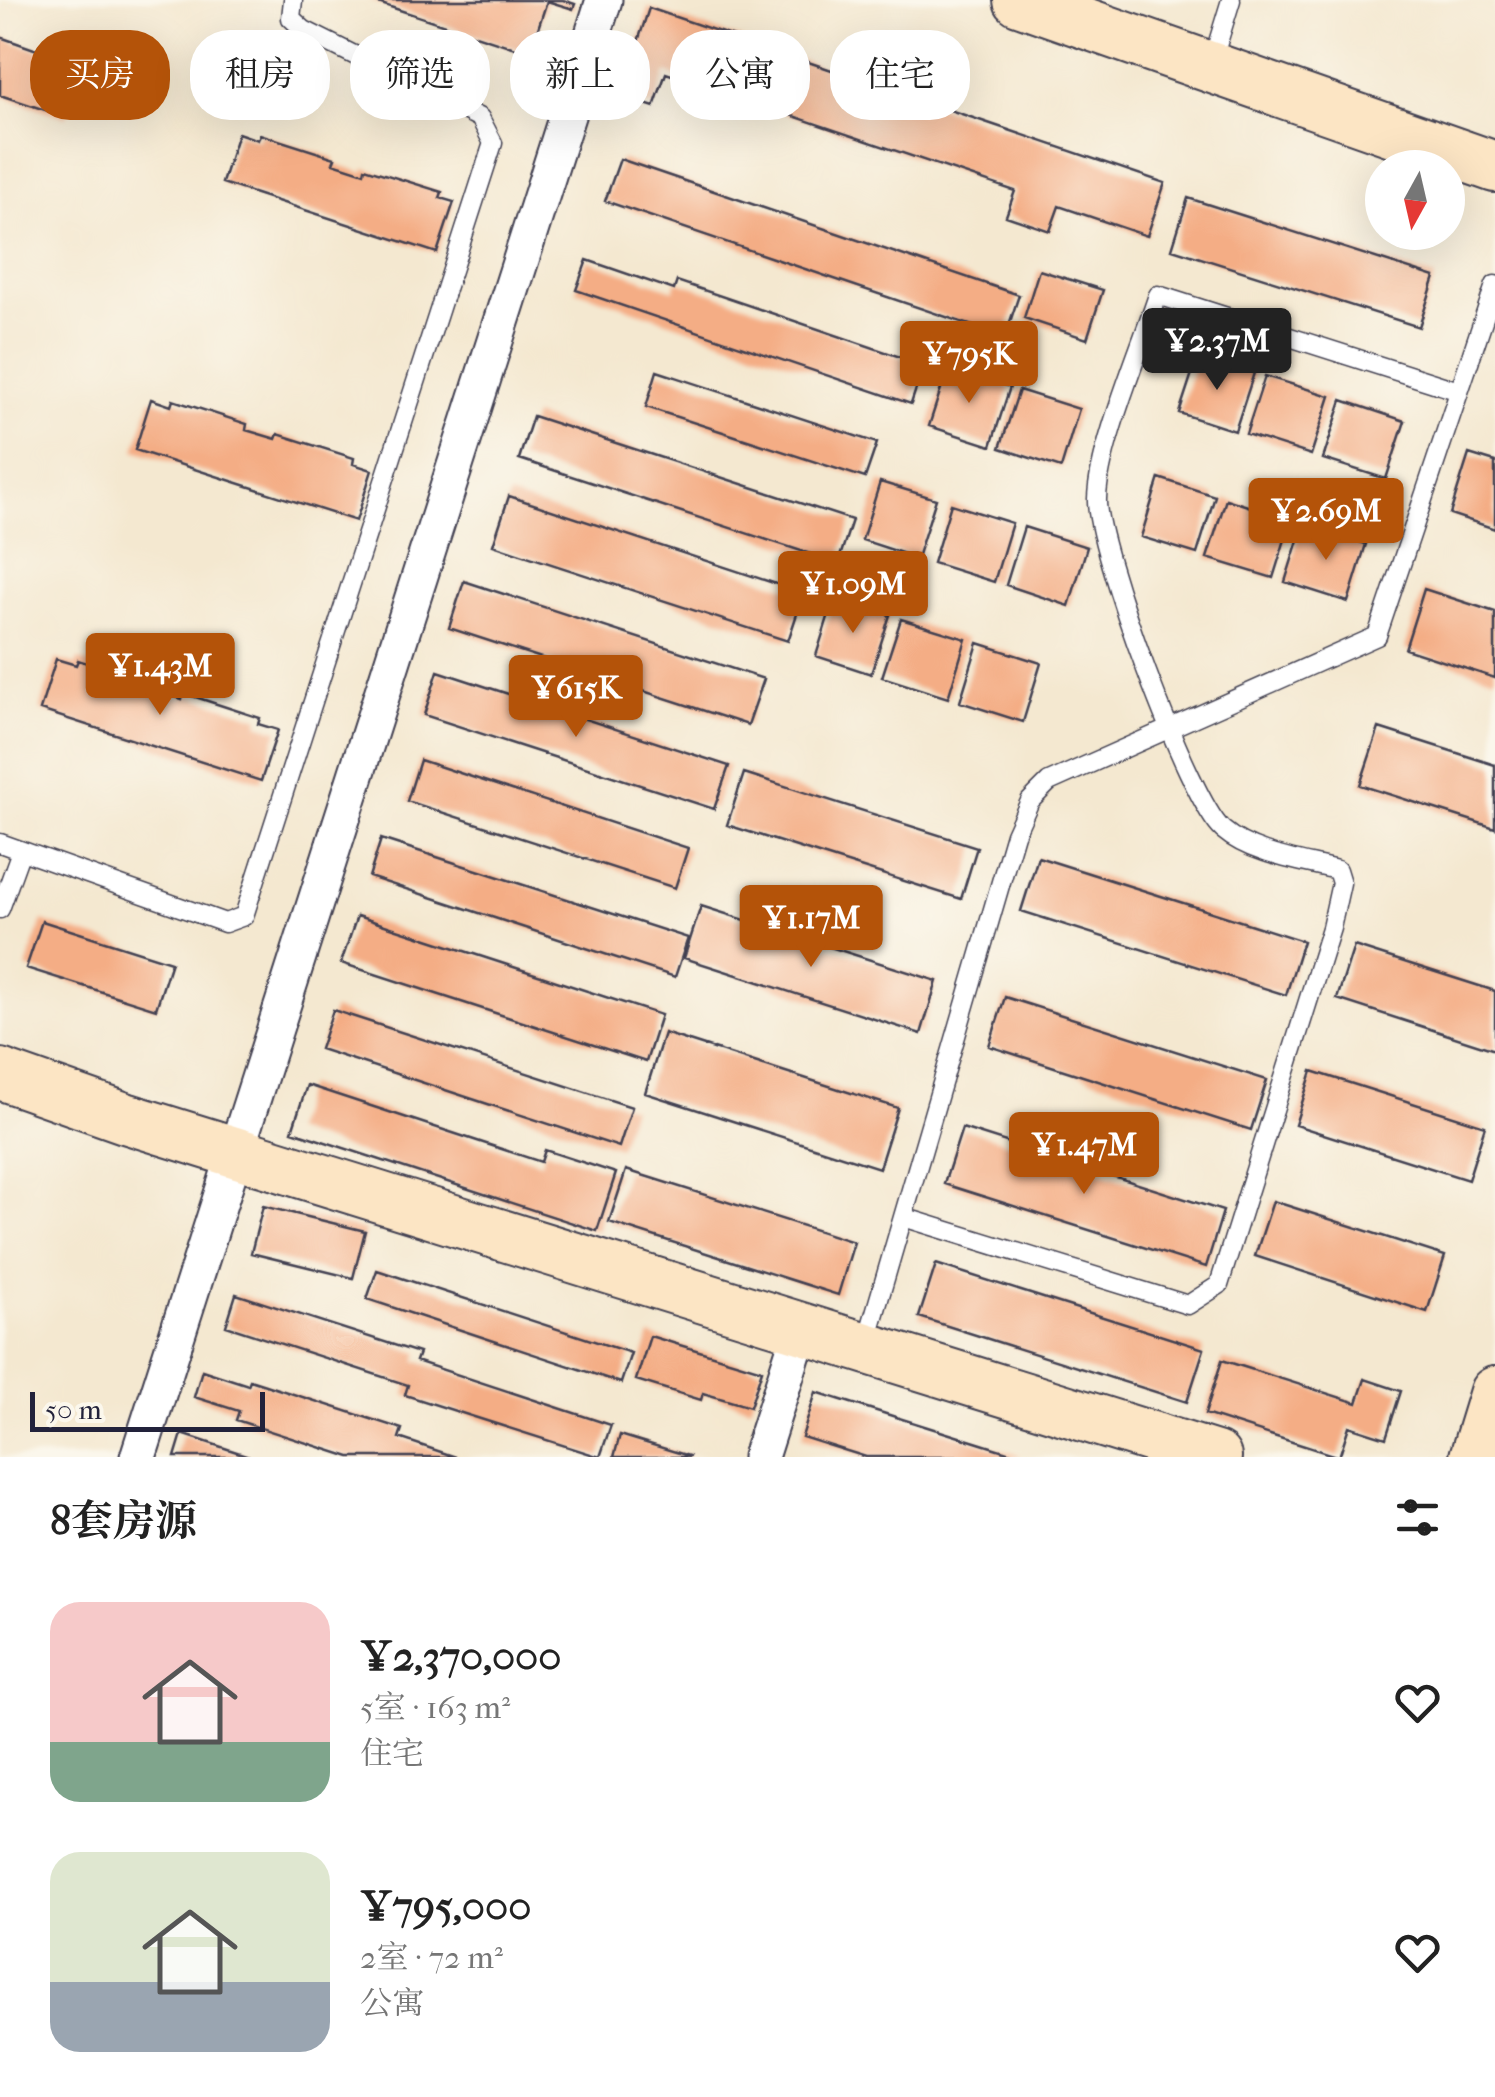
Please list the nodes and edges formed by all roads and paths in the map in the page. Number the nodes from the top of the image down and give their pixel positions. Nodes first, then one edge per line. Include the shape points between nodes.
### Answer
1 (293, 0) edge
2 (604, 0) edge
3 (1020, 0) edge
4 (1231, 0) edge
5 (1210, 67) junction
6 (1495, 167) edge
7 (1495, 285) edge
8 (1459, 392) junction
9 (1170, 728) junction
10 (0, 843) edge
11 (21, 850) junction
12 (0, 909) edge
13 (0, 1074) edge
14 (233, 1151) junction
15 (903, 1218) junction
16 (801, 1328) junction
17 (865, 1348) junction
18 (1495, 1392) edge
19 (138, 1457) edge
20 (760, 1457) edge
21 (1216, 1457) edge
22 (1475, 1457) edge

1 - 11 lane via 291,18 304,30 480,118 493,143 490,158 244,916 225,923
2 - 14 street
3 - 5 street
4 - 5 lane
5 - 6 street
7 - 8 lane
8 - 9 lane via 1377,636
8 - 9 lane via 1158,295 1096,499 1098,530
9 - 15 lane via 1049,782 1030,801
9 - 15 lane via 1206,811 1224,832 1337,870 1341,884 1220,1285 1188,1306
10 - 11 lane
11 - 12 lane
13 - 14 street
14 - 16 street
14 - 19 street
15 - 17 lane
16 - 17 street
16 - 20 street
17 - 21 street
18 - 22 street

